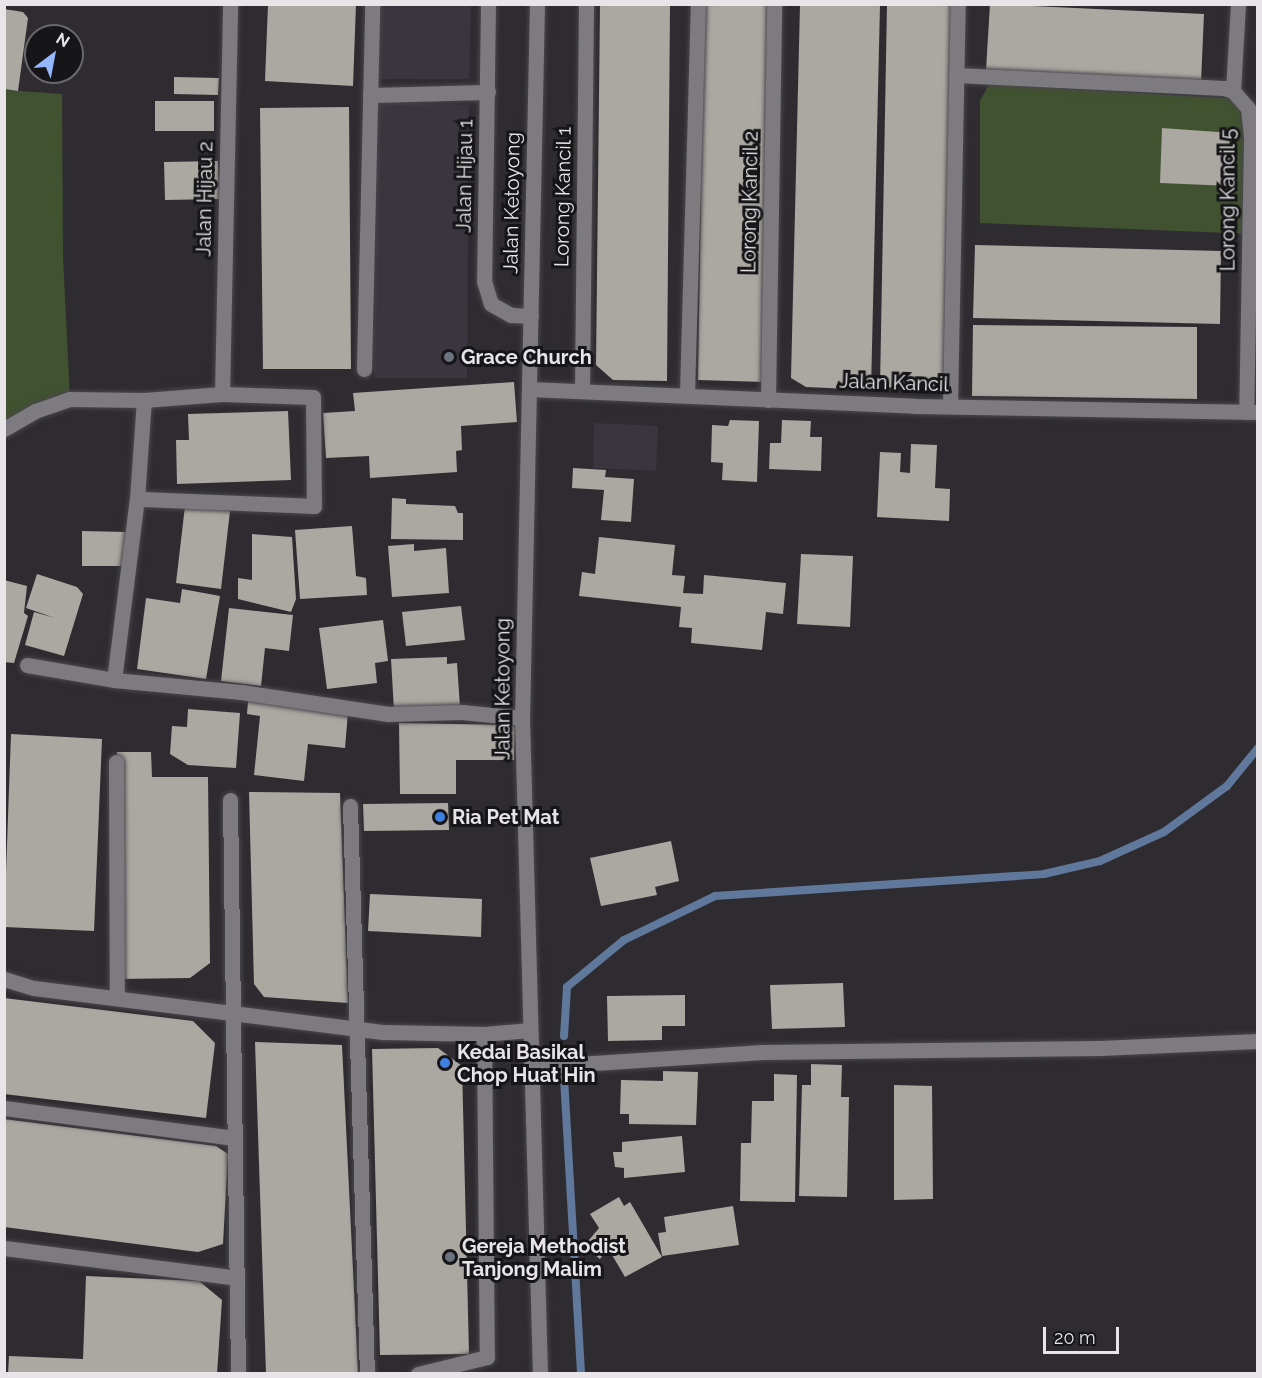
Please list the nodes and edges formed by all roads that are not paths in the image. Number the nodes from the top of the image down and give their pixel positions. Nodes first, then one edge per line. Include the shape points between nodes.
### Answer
1 (230, 4) edge
2 (372, 4) edge
3 (488, 4) edge
4 (537, 4) edge
5 (586, 4) edge
6 (698, 4) edge
7 (774, 4) edge
8 (958, 4) edge
9 (1238, 4) edge
10 (956, 75) junction
11 (1233, 91) junction
12 (488, 92) junction
13 (370, 95) junction
14 (531, 316) junction
15 (364, 369) dead end
16 (529, 389) junction
17 (582, 389) junction
18 (222, 394) junction
19 (687, 394) junction
20 (144, 400) junction
21 (768, 400) junction
22 (950, 406) junction
23 (1252, 412) edge
24 (4, 429) edge
25 (137, 499) junction
26 (27, 664) dead end
27 (114, 680) junction
28 (522, 717) junction
29 (116, 762) dead end
30 (230, 800) dead end
31 (350, 806) dead end
32 (4, 979) edge
33 (117, 998) junction
34 (233, 1013) junction
35 (355, 1028) junction
36 (530, 1030) junction
37 (484, 1034) junction
38 (1257, 1041) edge
39 (532, 1067) junction
40 (4, 1108) edge
41 (235, 1138) junction
42 (4, 1248) edge
43 (237, 1278) junction
44 (238, 1374) edge
45 (367, 1374) edge
46 (418, 1374) edge
47 (540, 1374) edge

1 - 18 street, Jalan Hijau 2
2 - 13 street
3 - 12 street, Jalan Hijau 1
4 - 14 street, Jalan Ketoyong
5 - 17 street, Lorong Kancil 1
6 - 19 street
7 - 21 street, Lorong Kancil 2
8 - 10 street
9 - 11 street
10 - 11 street
10 - 22 street
11 - 23 street, Lorong Kancil 5 via 1248,108 1251,139
12 - 13 street
12 - 14 street, Jalan Hijau 1 via 484,281 491,304 511,315
13 - 15 street
14 - 16 street, Jalan Ketoyong
16 - 17 street, Jalan Kancil
16 - 28 street, Jalan Ketoyong
17 - 19 street, Jalan Kancil
18 - 20 street
18 - 25 street via 313,397 314,506
19 - 21 street, Jalan Kancil
20 - 24 street via 70,399 35,411
20 - 25 street
21 - 22 street, Jalan Kancil
22 - 23 street, Jalan Kancil
25 - 27 street
26 - 27 street
27 - 28 street via 242,692 388,714 462,712
28 - 36 street, Jalan Ketoyong
29 - 33 street
30 - 34 street
31 - 35 street
32 - 33 street via 34,988
33 - 34 street
34 - 35 street
34 - 41 street
35 - 37 street
35 - 45 street
36 - 37 street
36 - 39 street, Jalan Ketoyong
37 - 46 street via 487,1357
38 - 39 street via 1100,1048 764,1052
39 - 47 street, Jalan Ketoyong
40 - 41 street
41 - 43 street
42 - 43 street
43 - 44 street

